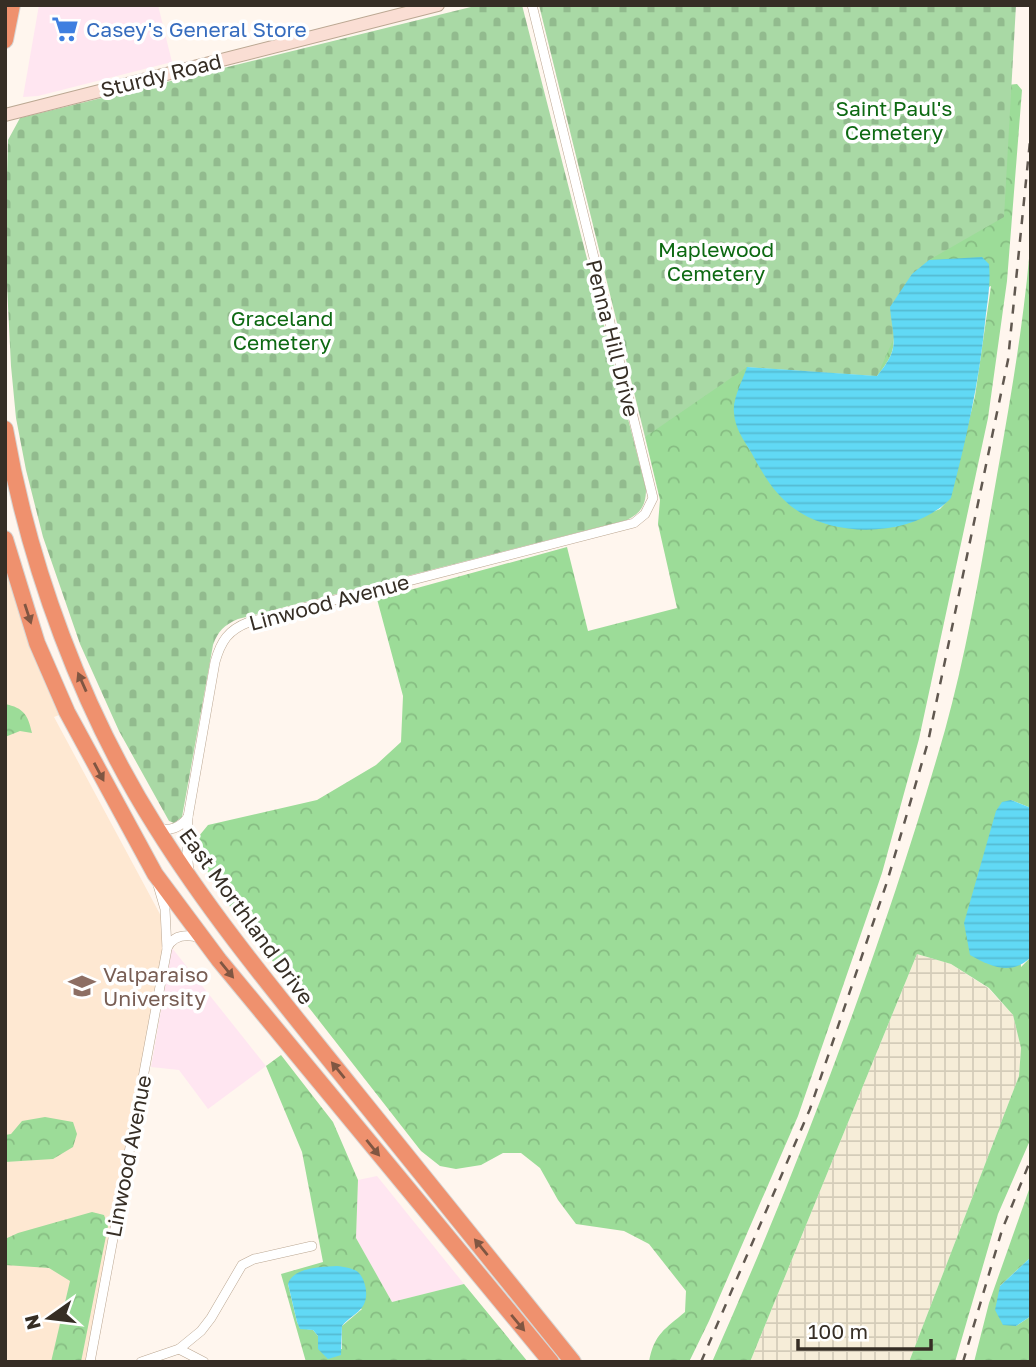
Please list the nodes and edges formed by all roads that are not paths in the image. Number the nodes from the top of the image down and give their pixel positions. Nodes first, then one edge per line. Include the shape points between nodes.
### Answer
1 (12, 5) edge
2 (438, 5) edge
3 (532, 5) edge
4 (5, 40) edge
5 (5, 115) edge
6 (5, 429) edge
7 (32, 550) junction
8 (7, 553) edge
9 (493, 558) joint
10 (188, 817) junction
11 (156, 828) junction
12 (155, 874) junction
13 (191, 880) junction
14 (202, 939) junction
15 (167, 949) junction
16 (312, 1246) dead end
17 (180, 1349) junction
18 (90, 1362) edge
19 (141, 1362) edge
20 (204, 1362) edge
21 (551, 1362) edge
22 (573, 1362) edge

1 - 4 highway
2 - 5 street, Sturdy Road
3 - 9 street, Penna Hill Drive via 653,498 634,523
6 - 7 highway, East Morthland Drive
7 - 8 street
11 -> 7 highway, East Morthland Drive via 80,678
8 -> 12 highway, East Morthland Drive via 37,643 67,712
9 - 10 street, Linwood Avenue via 249,622 229,632 215,662
10 - 11 street via 180,827
10 - 13 street, Linwood Avenue
11 - 13 highway, East Morthland Drive
12 - 14 highway, East Morthland Drive
12 - 15 street, Linwood Avenue
22 -> 13 highway, East Morthland Drive via 275,992
14 - 15 street via 177,937
14 -> 21 highway, East Morthland Drive
15 - 18 street, Linwood Avenue
16 - 17 street via 242,1265 211,1318
17 - 19 street
17 - 20 street

